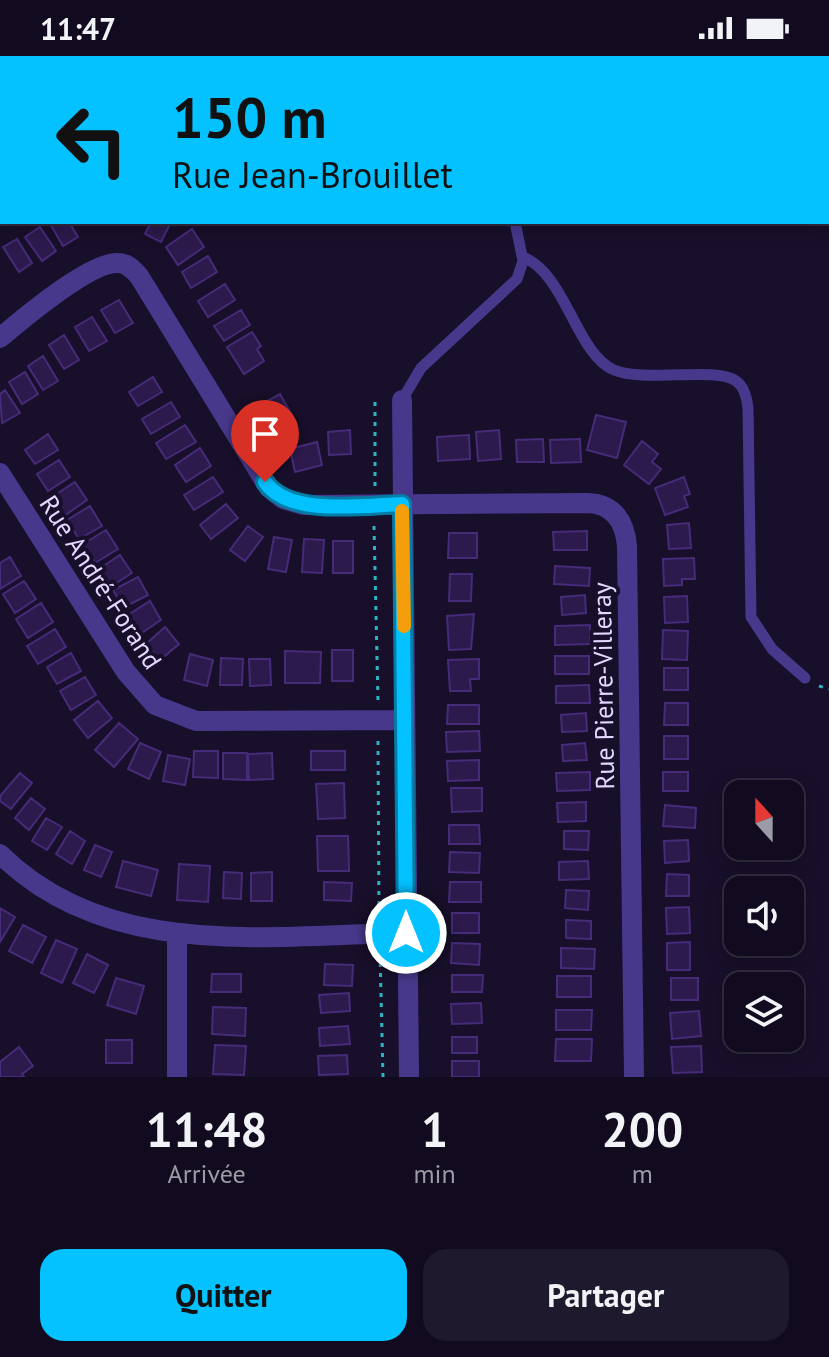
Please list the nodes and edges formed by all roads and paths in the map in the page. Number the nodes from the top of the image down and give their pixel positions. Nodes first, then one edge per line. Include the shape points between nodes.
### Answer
1 (515, 224) edge
2 (523, 257) junction
3 (0, 338) edge
4 (375, 399) dead end
5 (402, 400) joint
6 (0, 473) edge
7 (375, 481) dead end
8 (402, 504) junction
9 (374, 526) dead end
10 (805, 678) dead end
11 (378, 697) dead end
12 (405, 720) junction
13 (378, 743) dead end
14 (0, 854) edge
15 (379, 908) dead end
16 (406, 933) junction
17 (177, 935) junction
18 (380, 958) dead end
19 (177, 1077) edge
20 (383, 1077) edge
21 (409, 1077) edge
22 (634, 1077) edge

1 - 2 lane
2 - 5 lane via 517,279 421,368
2 - 10 lane via 543,269 607,366 632,375 729,378 742,388 748,408 751,617 772,649
3 - 8 street, Rue Pierre-Villeray via 43,302 98,269 125,264 139,276 273,492 303,505
4 - 7 path
5 - 8 street
6 - 12 street, Rue André-Forand via 126,672 155,705 203,721
8 - 12 street
8 - 22 street, Rue Pierre-Villeray via 597,503 623,524
9 - 11 path
12 - 16 street
13 - 15 path
14 - 17 street via 33,882 78,907 137,928
16 - 17 street
16 - 21 street
17 - 19 street
18 - 20 path

